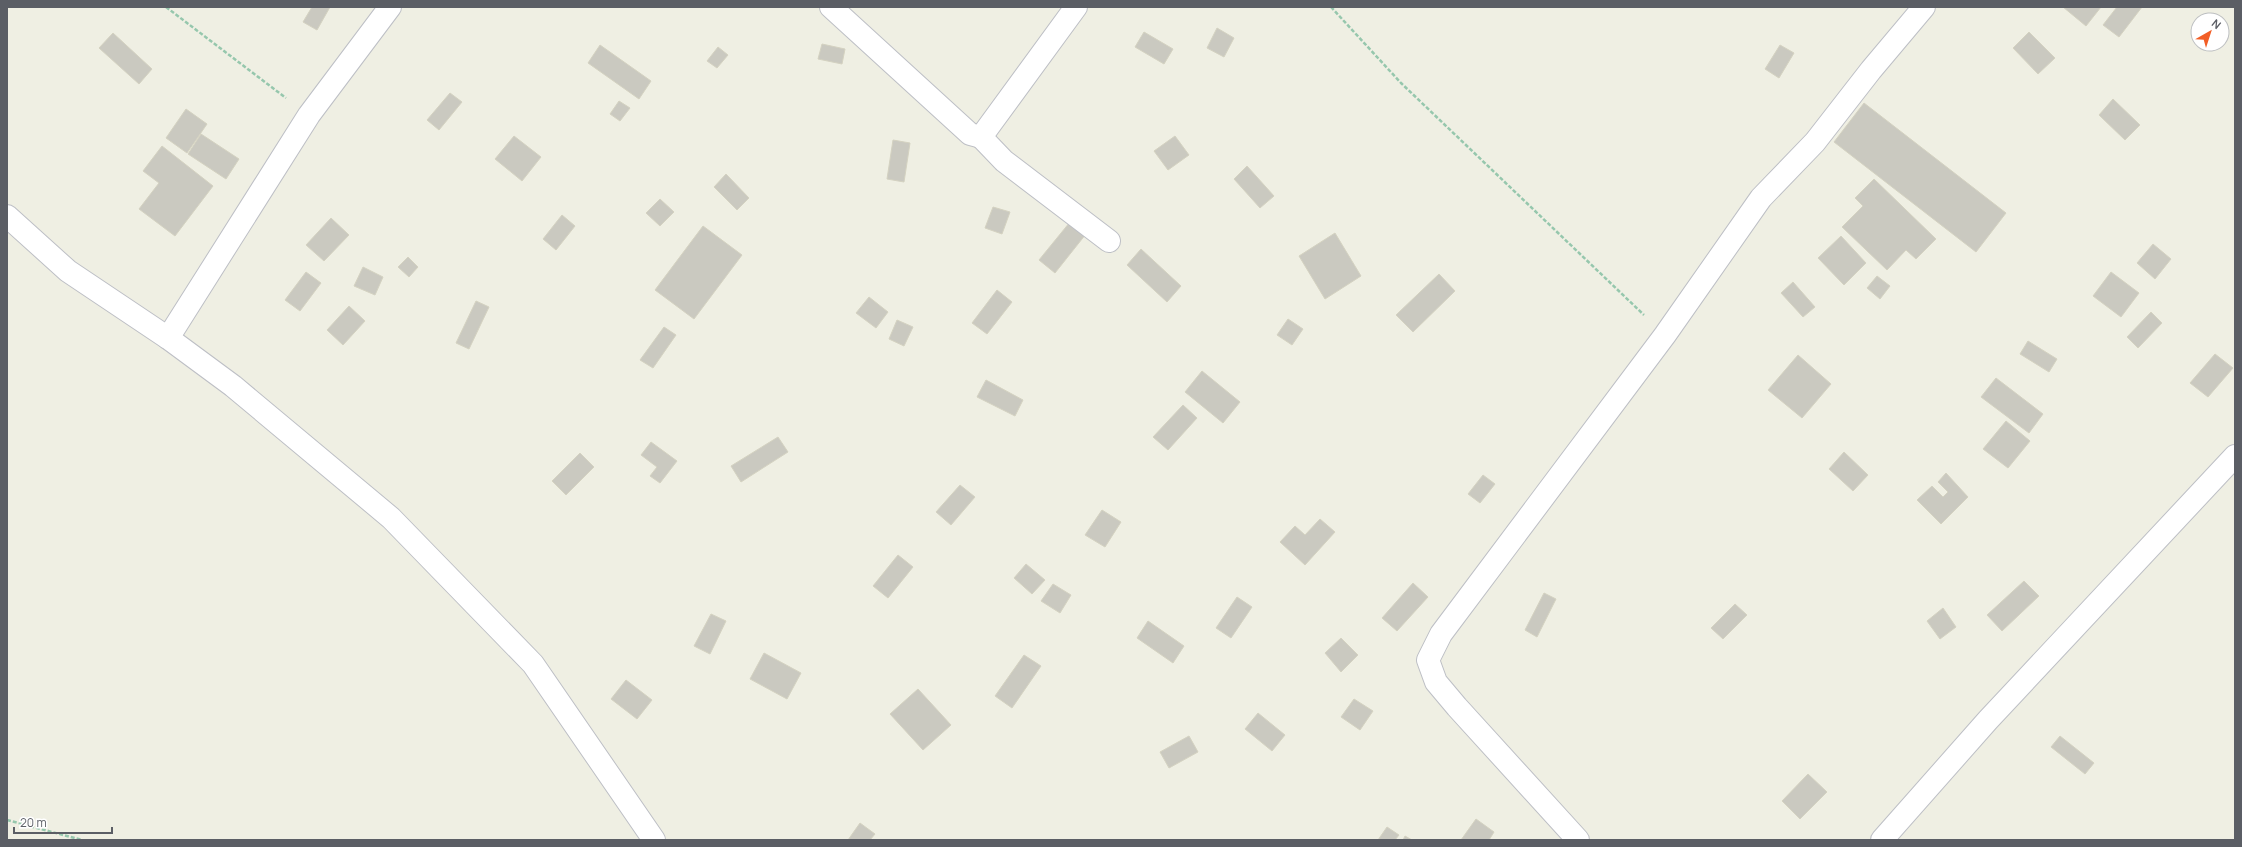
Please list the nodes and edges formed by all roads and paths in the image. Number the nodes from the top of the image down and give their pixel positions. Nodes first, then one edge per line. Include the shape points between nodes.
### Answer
1 (166, 7) edge
2 (390, 7) edge
3 (831, 7) edge
4 (1076, 7) edge
5 (1332, 7) edge
6 (1924, 7) edge
7 (309, 115) junction
8 (981, 137) junction
9 (7, 216) edge
10 (1109, 241) dead end
11 (1665, 335) junction
12 (168, 338) junction
13 (2235, 456) edge
14 (7, 820) edge
15 (82, 840) edge
16 (654, 840) edge
17 (1578, 840) edge
18 (1882, 840) edge

1 - 7 path
2 - 7 street
3 - 8 street via 970,134
4 - 8 street
5 - 11 path via 1401,84
6 - 11 street via 1815,142 1761,198
7 - 12 street
8 - 10 street via 1004,161
9 - 12 street via 68,271
11 - 17 street via 1441,634 1428,660 1436,682
12 - 16 street via 233,386 391,518 534,664
13 - 18 street via 1988,720
14 - 15 path

